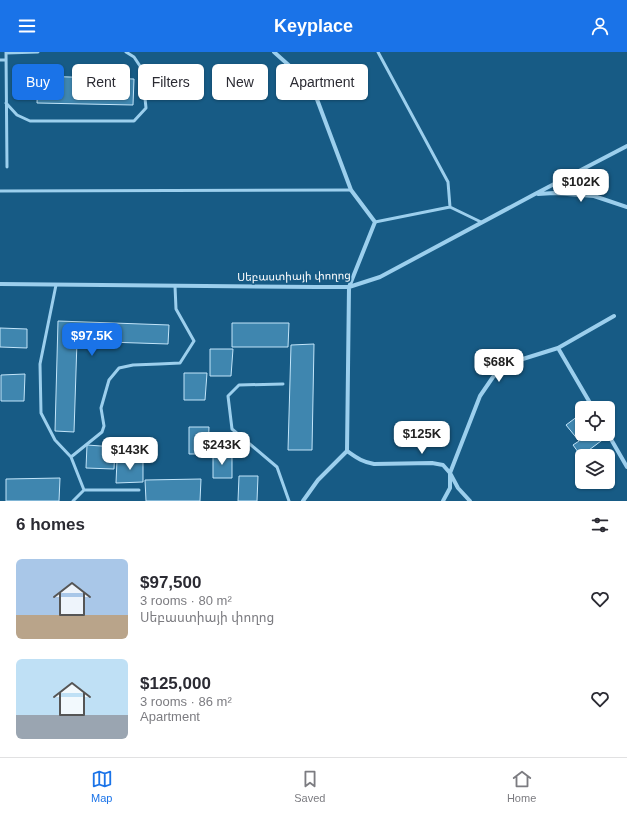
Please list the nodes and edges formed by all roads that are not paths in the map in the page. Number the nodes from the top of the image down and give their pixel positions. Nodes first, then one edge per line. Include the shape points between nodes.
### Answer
1 (6, 52) edge
2 (38, 52) edge
3 (126, 52) edge
4 (274, 52) edge
5 (378, 52) edge
6 (0, 60) edge
7 (6, 60) junction
8 (6, 103) junction
9 (627, 146) edge
10 (6, 167) dead end
11 (351, 190) junction
12 (0, 191) edge
13 (535, 194) junction
14 (450, 207) junction
15 (627, 207) edge
16 (375, 222) junction
17 (481, 222) junction
18 (0, 284) edge
19 (56, 285) junction
20 (175, 286) junction
21 (349, 287) junction
22 (614, 316) dead end
23 (558, 348) junction
24 (283, 384) dead end
25 (589, 401) edge
26 (612, 441) edge
27 (347, 451) junction
28 (71, 457) junction
29 (627, 467) edge
30 (450, 473) junction
31 (84, 490) junction
32 (139, 490) dead end
33 (73, 501) edge
34 (289, 501) edge
35 (303, 501) edge
36 (443, 501) edge
37 (470, 501) edge

1 - 2 lane
1 - 7 lane
3 - 8 lane via 134,57 142,69 146,108 134,121 30,120 17,115
4 - 11 street via 312,86
5 - 14 lane via 448,182
6 - 7 lane
7 - 8 lane
8 - 10 lane
9 - 13 street, Սեբաստիայի փողոց
11 - 12 lane
11 - 16 street
13 - 15 street via 594,196
13 - 17 street, Սեբաստիայի փողոց
14 - 16 lane
14 - 17 lane
16 - 21 street
17 - 21 street, Սեբաստիայի փողոց via 380,277
18 - 19 street, Սեբաստիայի փողոց
19 - 20 street, Սեբաստիայի փողոց
19 - 28 lane via 40,364 41,413 55,440
20 - 21 street, Սեբաստիայի փողոց
20 - 28 lane via 176,309 194,341 180,363 133,364 119,368 109,380 101,408 104,426 102,432
21 - 27 street
22 - 23 street
23 - 25 street
23 - 30 street via 510,363 493,377 480,396
24 - 34 lane via 239,385 228,396 232,429 277,468
26 - 29 street
27 - 30 street via 366,463 432,463 444,465
27 - 35 street via 318,480
28 - 31 lane
30 - 36 street via 450,488
30 - 37 street via 458,488
31 - 32 lane
31 - 33 lane

